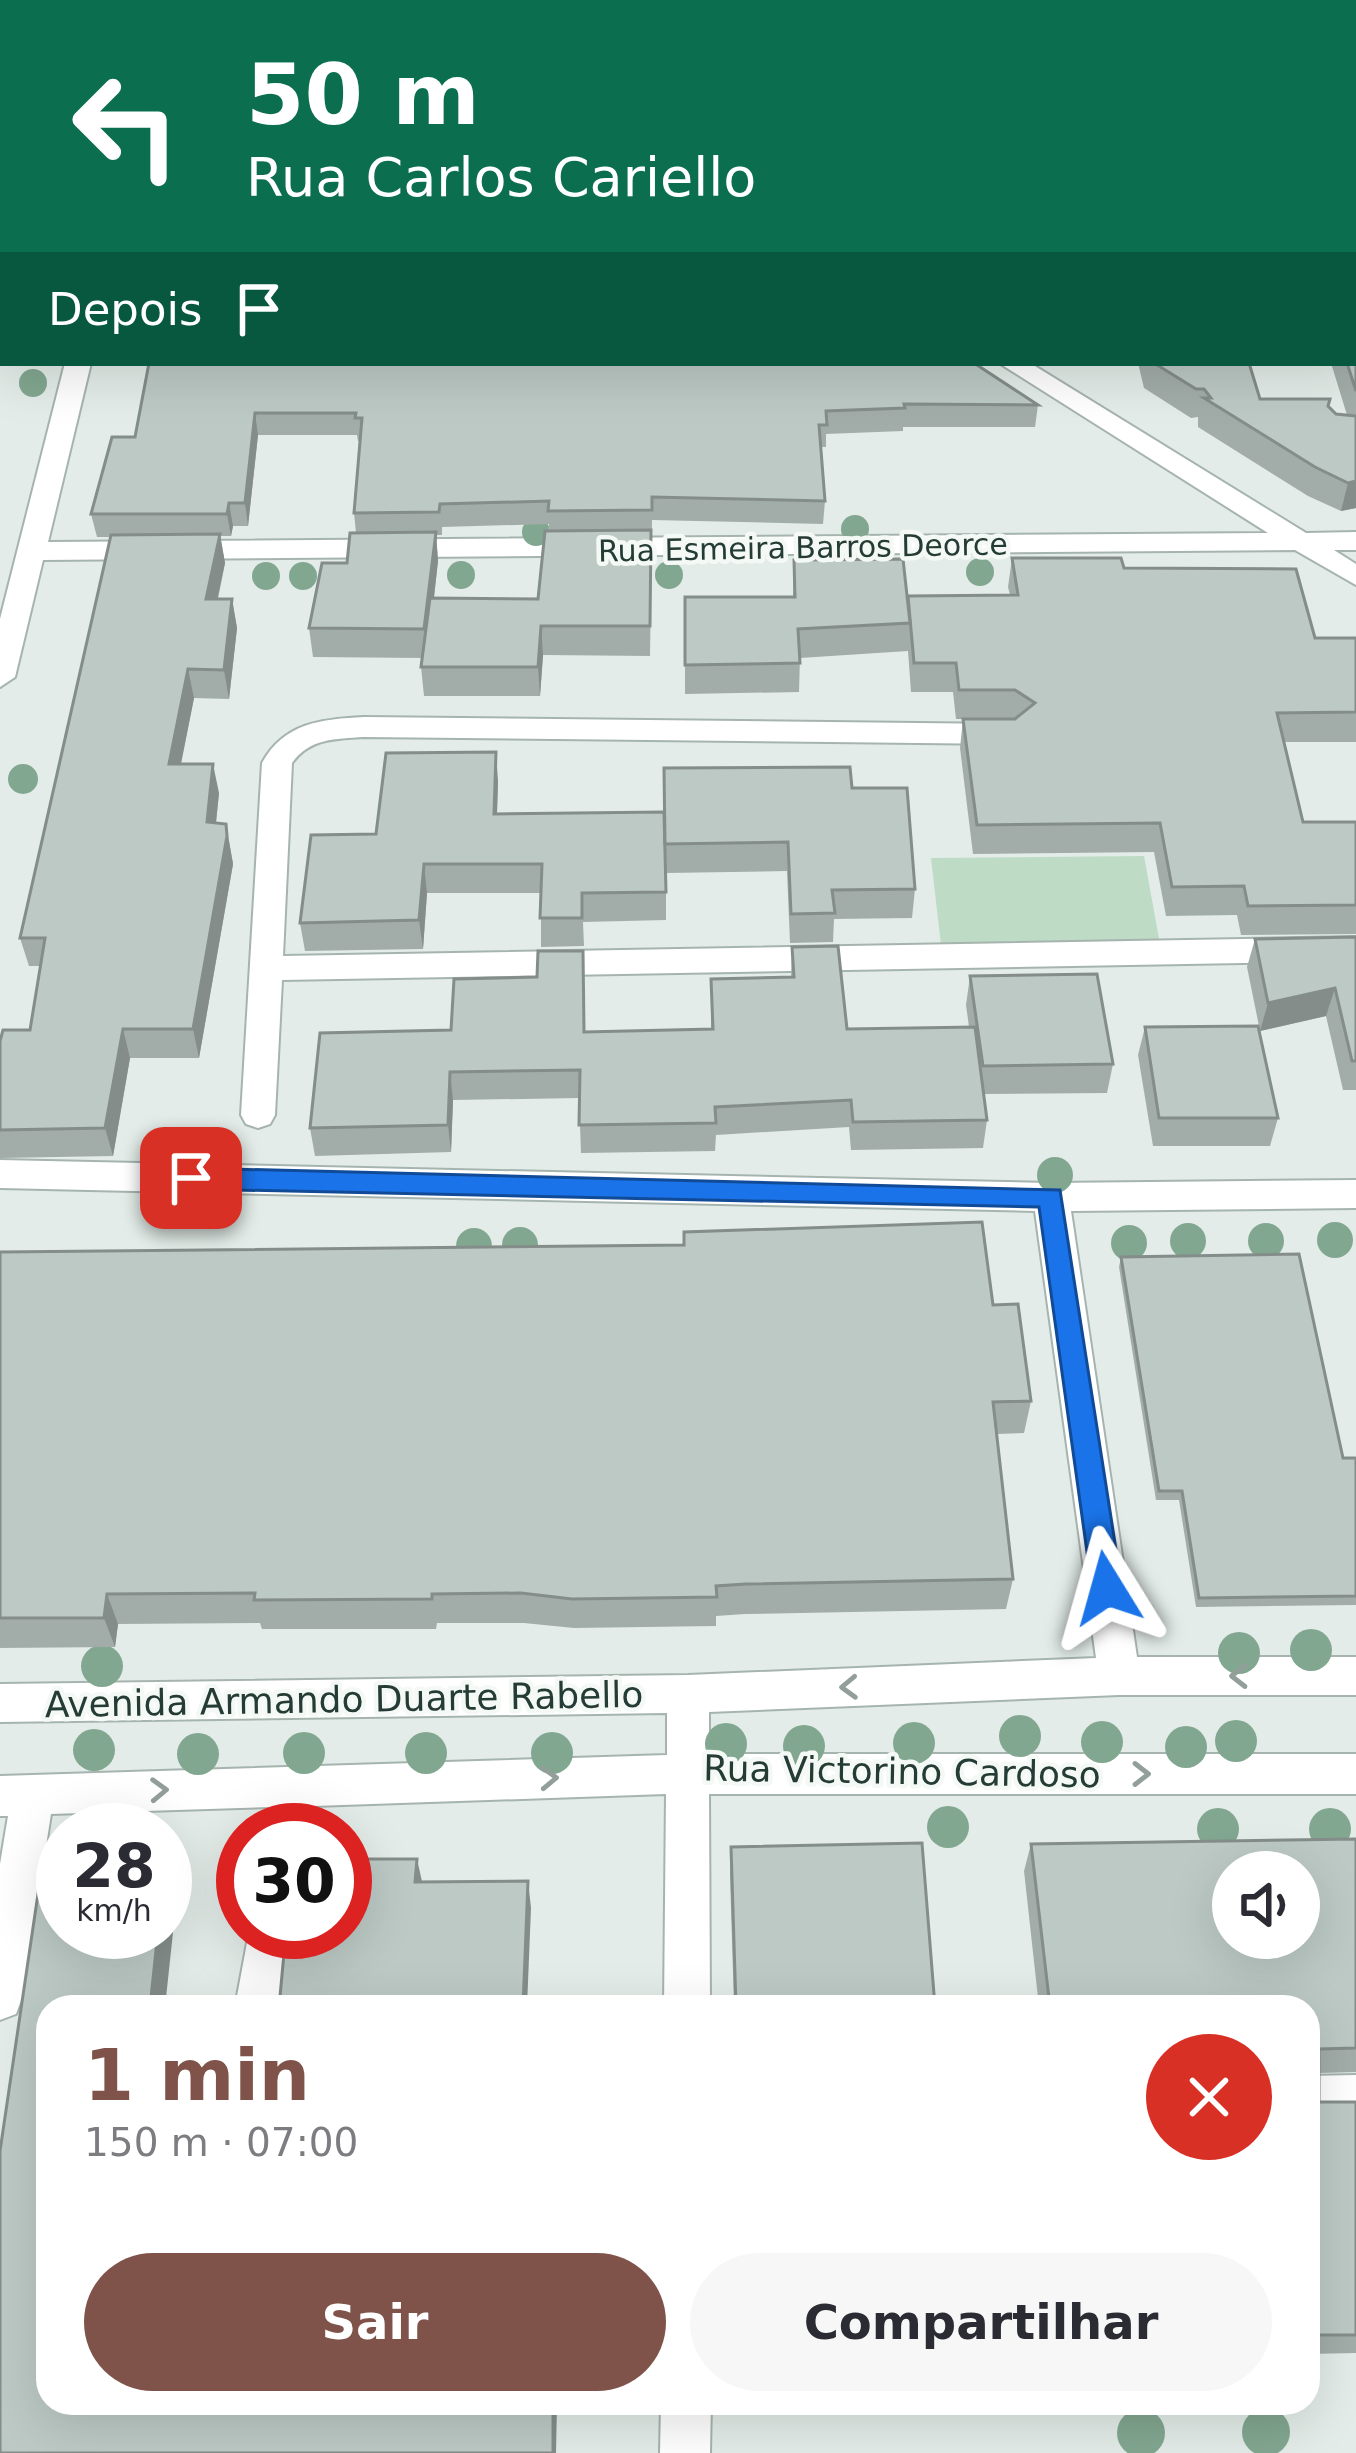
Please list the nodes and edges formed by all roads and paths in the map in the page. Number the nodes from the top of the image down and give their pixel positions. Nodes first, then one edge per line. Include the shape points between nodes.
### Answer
1 (77, 366) edge
2 (1017, 366) edge
3 (1356, 541) edge
4 (1299, 542) junction
5 (33, 551) junction
6 (1356, 576) edge
7 (0, 676) edge
8 (1011, 734) edge
9 (1356, 950) edge
10 (266, 968) junction
11 (258, 1115) dead end
12 (0, 1174) edge
13 (1356, 1194) edge
14 (1051, 1197) junction
15 (1120, 1676) junction
16 (1356, 1676) edge
17 (688, 1694) junction
18 (0, 1703) edge
19 (688, 1774) junction
20 (1356, 1774) edge
21 (296, 1785) junction
22 (17, 1795) edge
23 (293, 1803) edge
24 (266, 1959) edge
25 (260, 1995) edge
26 (687, 1995) edge
27 (0, 1998) edge
28 (1356, 2098) edge
29 (1320, 2099) edge
30 (686, 2415) edge
31 (685, 2453) edge

1 - 5 street
2 - 4 street
3 - 4 street, Rua Esmeira Barros Deorce
4 - 5 street, Rua Esmeira Barros Deorce
4 - 6 street
5 - 7 street
8 - 10 street via 364,727 314,733 290,743 277,764
9 - 10 street
10 - 11 street
12 - 14 street
13 - 14 street
14 - 15 street
16 -> 15 street, Rua Victorino Cardoso
15 -> 17 street, Rua Victorino Cardoso
17 - 18 street, Avenida Armando Duarte Rabello
17 - 19 street, Rua Victorino Cardoso
19 -> 20 street, Rua Victorino Cardoso
21 -> 19 street
19 - 26 street
22 -> 21 street
21 - 23 street
22 - 27 street
24 - 25 street
28 - 29 street
30 - 31 street

